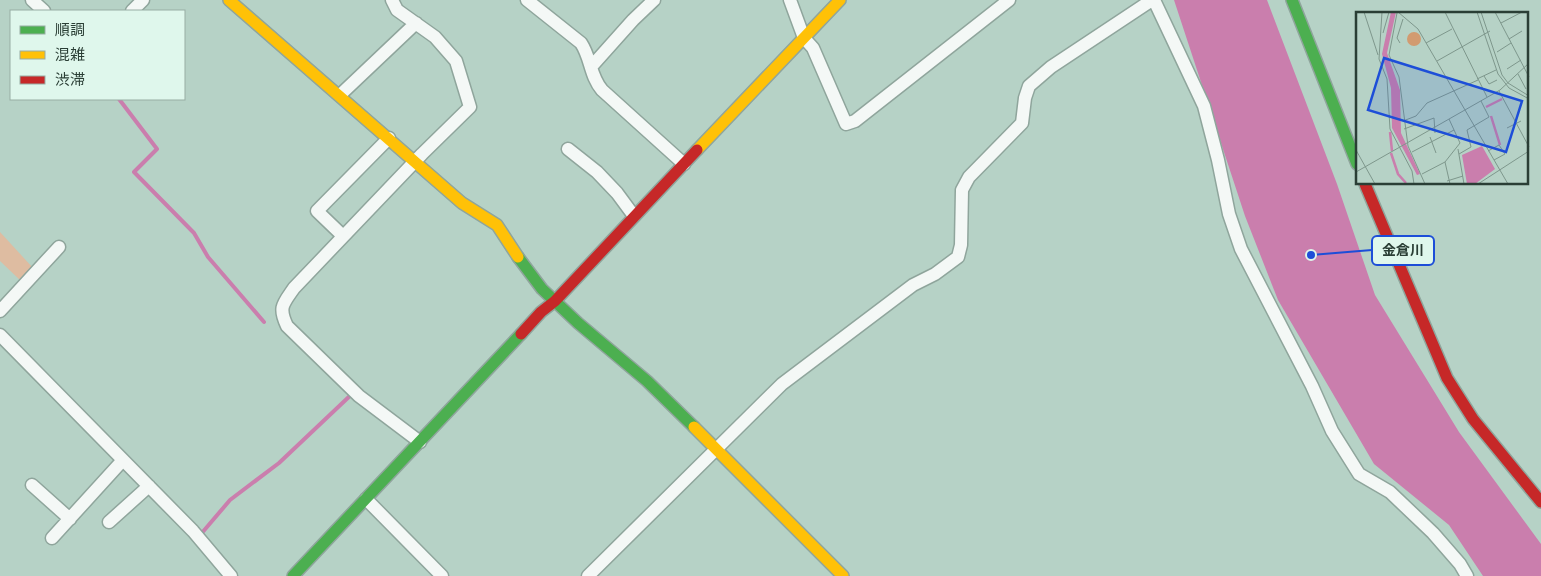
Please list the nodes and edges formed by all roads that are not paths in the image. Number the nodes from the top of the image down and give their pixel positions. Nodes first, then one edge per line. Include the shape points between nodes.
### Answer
1 (32, 0) edge
2 (229, 0) edge
3 (392, 0) edge
4 (527, 0) edge
5 (654, 0) edge
6 (790, 0) edge
7 (840, 0) edge
8 (1008, 0) edge
9 (1153, 0) edge
10 (1292, 0) edge
11 (43, 10) edge
12 (416, 23) junction
13 (804, 38) junction
14 (591, 67) junction
15 (340, 95) junction
16 (389, 138) junction
17 (568, 149) dead end
18 (416, 161) junction
19 (1356, 161) edge
20 (684, 164) junction
21 (1365, 185) edge
22 (634, 216) junction
23 (343, 236) junction
24 (59, 247) dead end
25 (555, 301) junction
26 (0, 311) edge
27 (0, 335) edge
28 (420, 442) junction
29 (715, 449) junction
30 (123, 460) junction
31 (32, 485) dead end
32 (149, 486) junction
33 (366, 499) junction
34 (1541, 502) edge
35 (70, 519) junction
36 (109, 522) dead end
37 (52, 538) dead end
38 (231, 576) edge
39 (293, 576) edge
40 (442, 576) edge
41 (588, 576) edge
42 (843, 576) edge
43 (1467, 576) edge

1 - 11 street
2 - 15 street
3 - 12 street via 398,10
4 - 14 street via 581,43 588,52
5 - 14 street
6 - 13 street
7 - 13 street
8 - 13 street via 855,121 846,124 813,48
9 - 29 street via 1051,67 1029,86 1022,123 969,178 962,190 958,257 913,285 782,384
9 - 43 street via 1204,106 1241,249 1312,386 1332,432 1359,474 1390,492 1419,519
10 - 19 street
12 - 15 street
12 - 18 street via 435,37 456,61 470,107
13 - 20 street
14 - 20 street via 602,90
15 - 16 street
16 - 18 street
16 - 23 street via 317,211
17 - 22 street via 597,172
18 - 23 street
18 - 25 street via 462,203 497,225 542,289
20 - 22 street
21 - 34 street via 1447,378 1474,419
22 - 25 street
23 - 28 street via 294,288 282,305 282,315 287,326 359,396
24 - 26 street
25 - 28 street
25 - 29 street via 647,381
27 - 30 street
28 - 33 street
29 - 41 street
29 - 42 street
30 - 32 street
30 - 35 street
31 - 35 street
32 - 36 street
32 - 38 street
33 - 39 street
33 - 40 street
35 - 37 street

